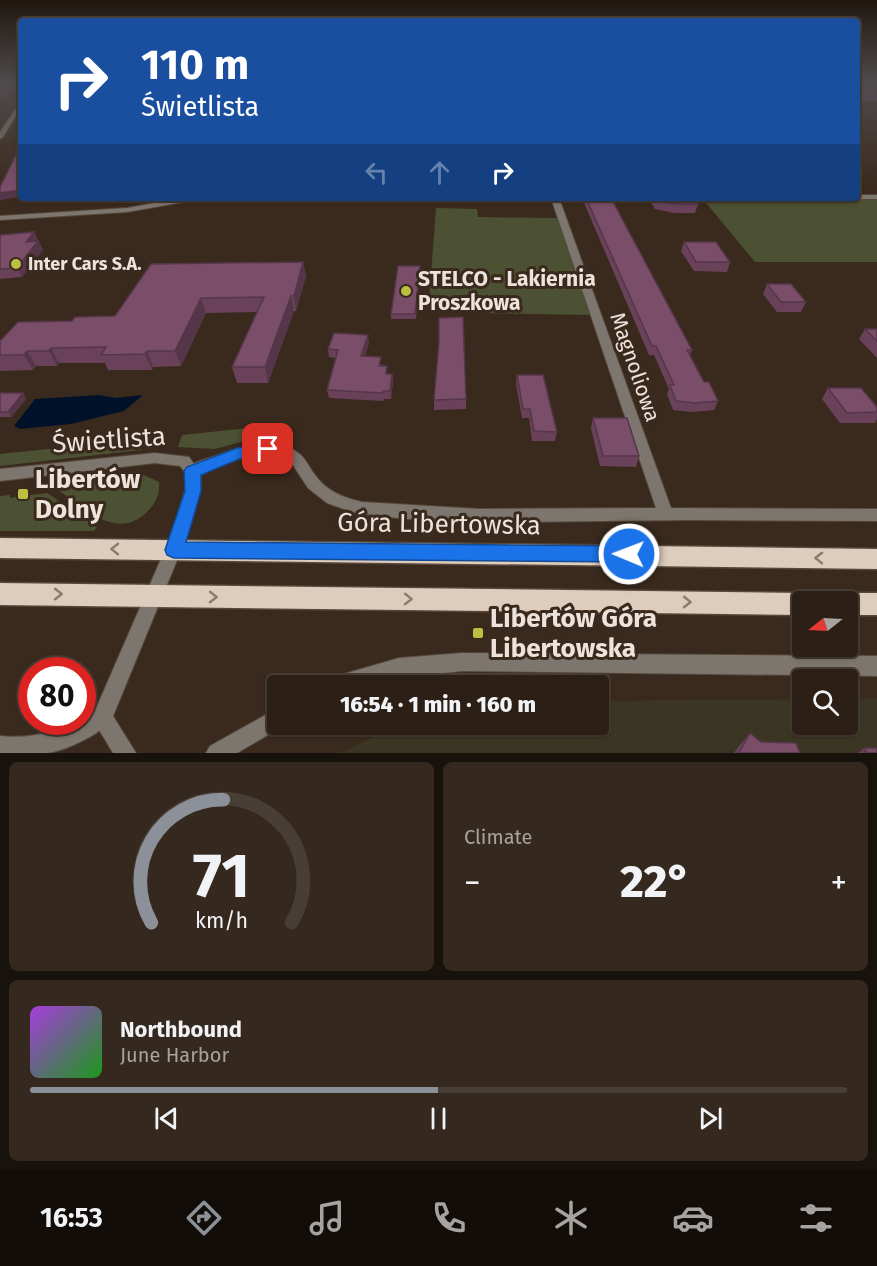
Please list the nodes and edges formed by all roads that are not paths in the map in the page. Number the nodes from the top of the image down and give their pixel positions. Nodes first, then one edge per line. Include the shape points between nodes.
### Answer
1 (11, 119) edge
2 (0, 137) edge
3 (860, 197) edge
4 (877, 197) edge
5 (178, 201) edge
6 (556, 201) edge
7 (0, 218) edge
8 (192, 471) junction
9 (0, 475) edge
10 (666, 514) junction
11 (877, 515) edge
12 (0, 548) edge
13 (174, 550) junction
14 (877, 559) edge
15 (0, 594) edge
16 (154, 597) junction
17 (792, 604) edge
18 (858, 604) edge
19 (877, 604) edge
20 (877, 666) edge
21 (377, 675) edge
22 (102, 718) junction
23 (267, 724) edge
24 (0, 746) edge
25 (125, 753) edge
26 (217, 753) edge

1 - 2 street
3 - 4 street
5 - 7 street via 127,210
6 - 10 street, Magnoliowa
8 - 9 street, Świetlista via 184,461 155,458
8 - 10 street, Góra Libertowska via 237,454 268,449 291,454 312,483 328,496 368,509 506,516
8 - 13 street via 193,491
10 - 11 street, Góra Libertowska
13 -> 12 highway, Góra Libertowska
14 -> 13 highway, Góra Libertowska
13 - 16 street
15 -> 16 highway
16 -> 17 highway
16 - 22 street
18 - 19 highway
20 - 21 street via 462,662
22 - 24 street via 84,730 45,745
22 - 25 street
23 - 26 street

